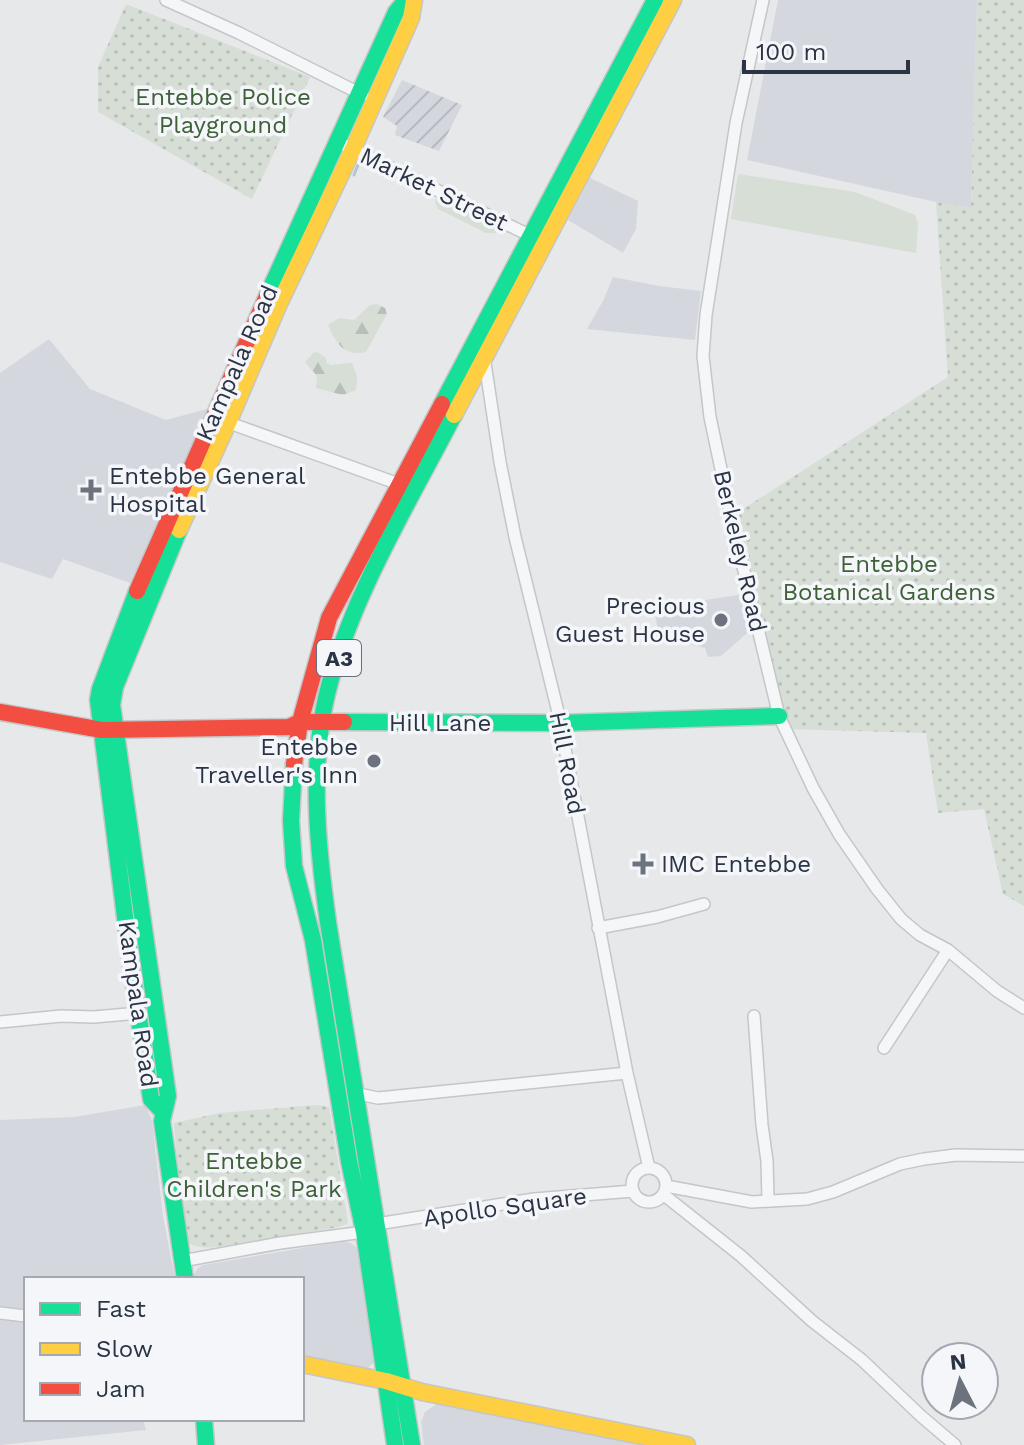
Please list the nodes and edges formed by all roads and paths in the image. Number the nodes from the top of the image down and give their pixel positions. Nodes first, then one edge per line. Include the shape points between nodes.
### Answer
1 (166, 0) edge
2 (406, 0) edge
3 (414, 0) edge
4 (655, 0) edge
5 (673, 0) edge
6 (763, 0) edge
7 (359, 93) junction
8 (375, 99) junction
9 (336, 141) junction
10 (353, 149) junction
11 (531, 236) junction
12 (484, 358) junction
13 (220, 420) junction
14 (400, 486) junction
15 (0, 712) edge
16 (779, 716) junction
17 (300, 722) junction
18 (321, 722) junction
19 (560, 723) junction
20 (108, 729) junction
21 (704, 904) dead end
22 (598, 928) junction
23 (948, 950) junction
24 (1024, 1008) edge
25 (139, 1013) junction
26 (754, 1016) dead end
27 (0, 1022) edge
28 (884, 1048) dead end
29 (627, 1073) junction
30 (354, 1093) junction
31 (163, 1112) junction
32 (1024, 1156) edge
33 (649, 1168) junction
34 (665, 1190) junction
35 (633, 1191) junction
36 (768, 1200) junction
37 (370, 1228) junction
38 (182, 1261) junction
39 (185, 1277) edge
40 (0, 1313) edge
41 (24, 1316) edge
42 (304, 1364) edge
43 (386, 1381) junction
44 (403, 1388) junction
45 (204, 1421) edge
46 (206, 1445) edge
47 (395, 1445) edge
48 (412, 1445) edge
49 (687, 1445) edge
50 (955, 1445) edge

1 - 7 street
2 - 7 main road, Kampala Road
3 - 8 main road, Kampala Road
4 - 11 main road, A3
5 - 12 main road, A3
6 - 16 street, Berkeley Road via 736,123 703,356 730,512
7 - 8 street
7 - 9 main road, Kampala Road
8 - 10 main road, Kampala Road
9 - 10 street, Market Street
9 - 13 main road, Kampala Road
10 - 11 street, Market Street
10 - 13 main road, Kampala Road
11 - 14 main road, A3
12 - 18 main road, A3 via 378,560 347,632
12 - 19 street, Hill Road via 512,522
13 - 14 street
13 - 20 main road, Kampala Road via 100,689 98,700
14 - 17 main road, A3 via 329,618
15 - 20 main road, Hill Lane
16 - 19 main road, Hill Lane
16 - 23 street, Berkeley Road via 839,834 877,889 901,919
17 - 18 main road, Hill Lane
17 - 20 main road, Hill Lane via 289,727
17 - 37 main road, A3 via 292,783 294,866 313,940 349,1161
18 - 19 main road, Hill Lane
18 - 30 main road, A3 via 320,867
19 - 22 street, Hill Road
20 - 25 main road, Kampala Road
20 - 31 main road, Kampala Road via 168,1096
21 - 22 street
22 - 29 street, Hill Road
23 - 24 street, Berkeley Road
23 - 28 street
25 - 27 street
25 - 31 main road, Kampala Road via 151,1099
26 - 36 street
29 - 30 street via 378,1098
29 - 33 street, Hill Road
30 - 37 main road, A3
31 - 38 main road, Kampala Road
32 - 36 street via 924,1159 807,1199
33 - 34 street via 660,1173
33 - 35 street via 633,1179
34 - 35 street via 658,1200 645,1202
34 - 36 street
34 - 50 street
35 - 37 street, Apollo Square via 534,1199
37 - 38 street, Apollo Square
37 - 43 main road, A3
37 - 44 main road, A3
38 - 39 main road, Kampala Road
40 - 41 street
42 - 43 main road
43 - 44 main road
43 - 47 main road, A3
44 - 48 main road, A3
44 - 49 main road
45 - 46 main road

